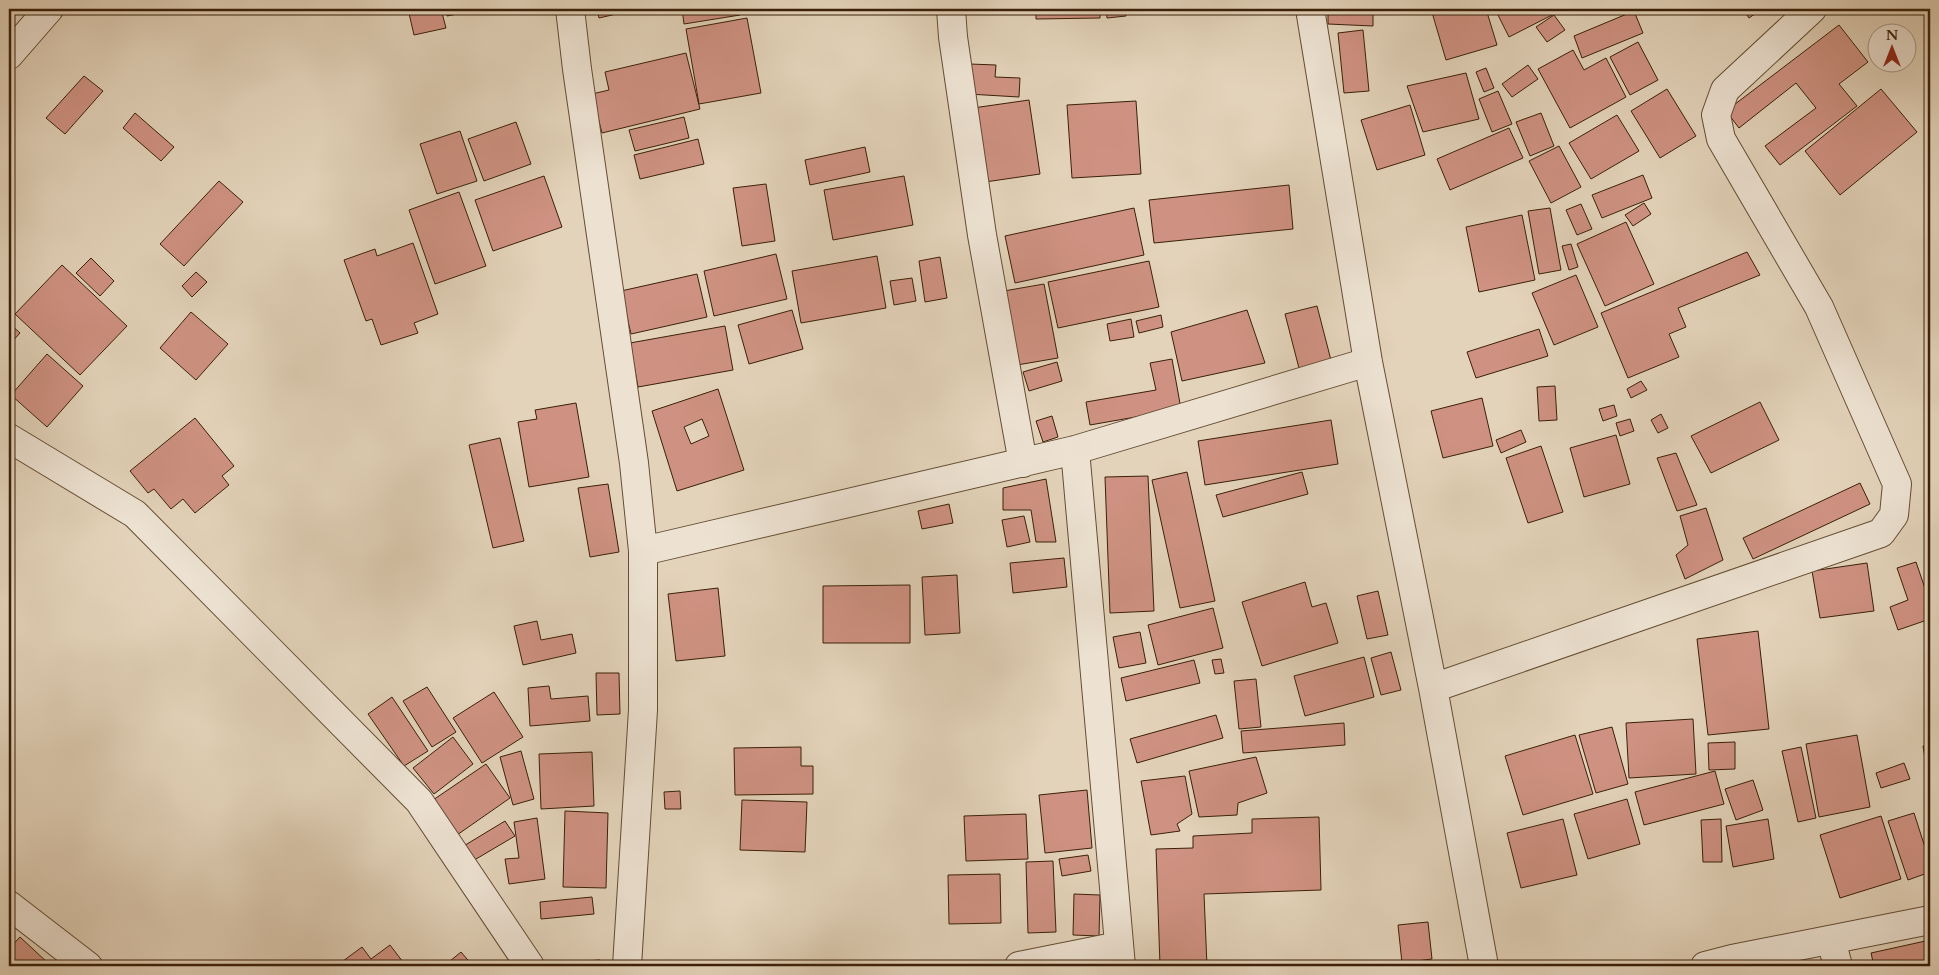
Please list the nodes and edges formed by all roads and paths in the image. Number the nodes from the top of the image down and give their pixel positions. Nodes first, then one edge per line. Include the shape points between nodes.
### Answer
1 (49, 9) edge
2 (570, 9) edge
3 (951, 9) edge
4 (1310, 9) edge
5 (1812, 9) edge
6 (9, 54) edge
7 (1368, 362) junction
8 (9, 438) edge
9 (1075, 450) junction
10 (1023, 463) junction
11 (643, 551) junction
12 (1433, 688) junction
13 (9, 906) edge
14 (1930, 920) edge
15 (1831, 940) junction
16 (1120, 956) edge
17 (88, 966) edge
18 (530, 966) edge
19 (627, 966) edge
20 (1019, 966) edge
21 (1484, 966) edge
22 (1705, 966) edge
23 (1838, 966) edge

1 - 6 street
2 - 11 street via 634,463
3 - 10 street via 982,235
4 - 7 street
5 - 12 street via 1725,90 1716,115 1721,139 1819,307 1897,484 1894,515 1881,533
7 - 9 street
7 - 12 street
8 - 18 street via 135,514 419,801
9 - 10 street
9 - 16 street
10 - 11 street
11 - 19 street via 643,710
12 - 21 street
13 - 17 street
14 - 15 street
15 - 22 street
15 - 23 street
16 - 20 street

